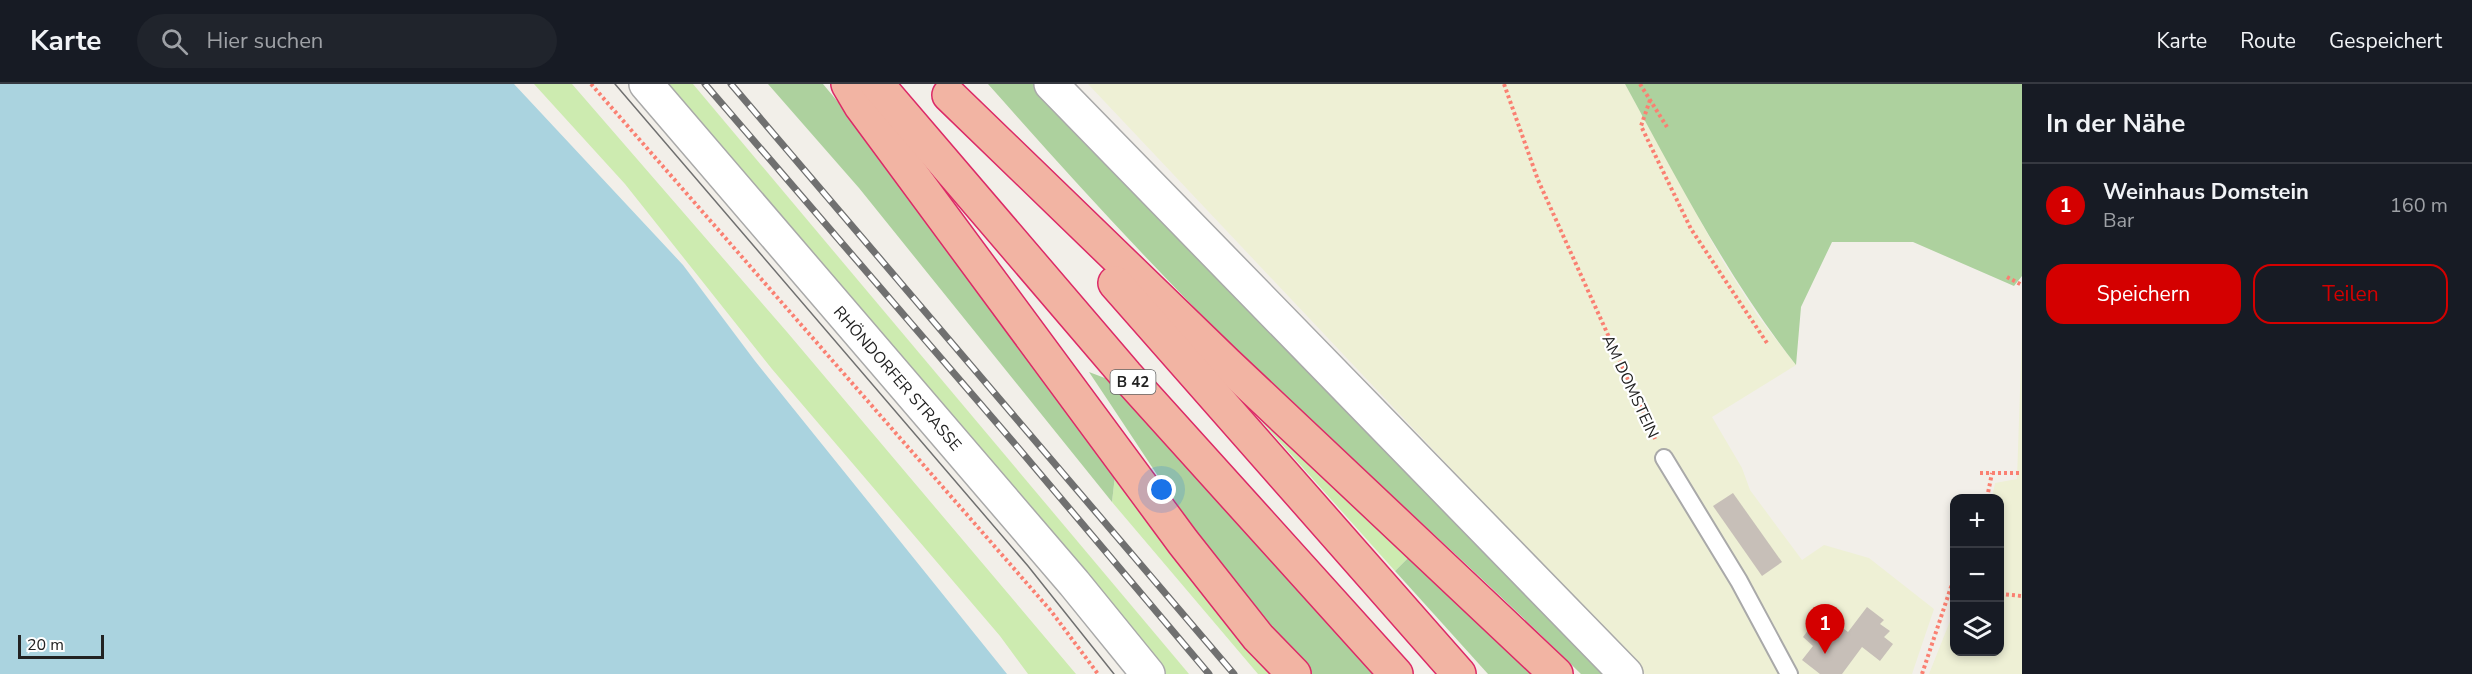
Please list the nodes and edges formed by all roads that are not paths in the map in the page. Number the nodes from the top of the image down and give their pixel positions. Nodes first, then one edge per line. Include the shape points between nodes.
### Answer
1 (646, 84) edge
2 (848, 84) edge
3 (877, 84) edge
4 (1052, 84) edge
5 (945, 89) edge
6 (1664, 458) road end
7 (1148, 674) edge
8 (1294, 674) edge
9 (1396, 674) edge
10 (1459, 674) edge
11 (1556, 674) edge
12 (1626, 674) edge
13 (1789, 674) edge

1 - 7 street, RHÖNDORFER STRASSE
2 - 8 highway via 1183,542 1258,637
3 - 9 highway, B 42 via 1126,375
4 - 12 street
5 - 10 highway
5 - 11 highway via 1226,363
6 - 13 lane, AM DOMSTEIN via 1739,581

